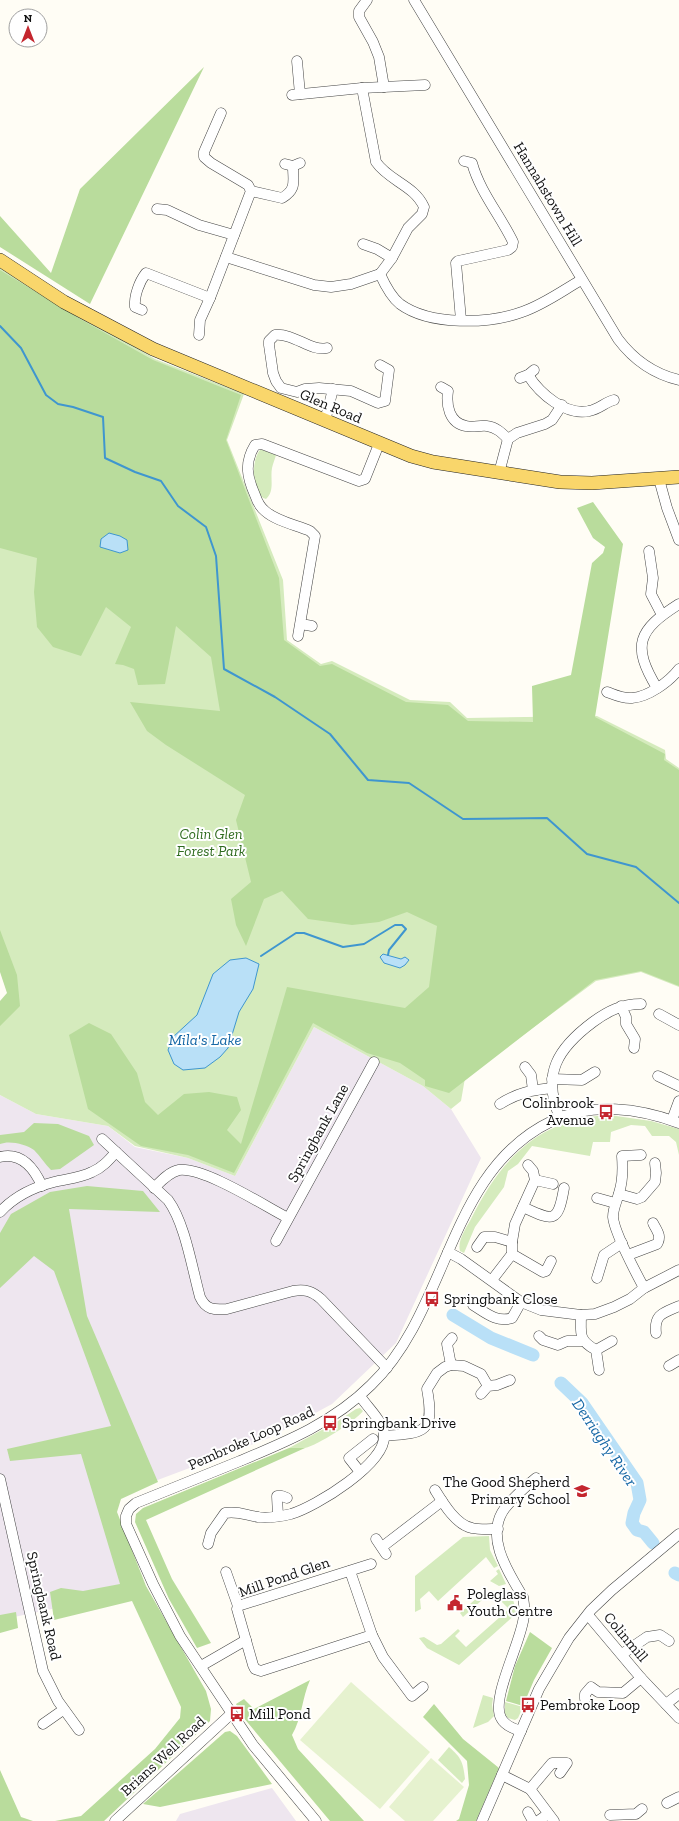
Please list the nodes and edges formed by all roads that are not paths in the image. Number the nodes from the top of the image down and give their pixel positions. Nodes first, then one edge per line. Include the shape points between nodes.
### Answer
1 (367, 0) edge
2 (414, 0) edge
3 (297, 59) dead end
4 (426, 83) dead end
5 (384, 87) junction
6 (362, 88) junction
7 (221, 113) dead end
8 (464, 161) dead end
9 (293, 164) dead end
10 (251, 191) junction
11 (157, 208) dead end
12 (234, 235) junction
13 (362, 255) dead end
14 (226, 257) junction
15 (392, 258) junction
16 (0, 260) edge
17 (380, 274) junction
18 (581, 280) junction
19 (210, 298) junction
20 (142, 310) dead end
21 (461, 320) junction
22 (199, 335) dead end
23 (328, 348) dead end
24 (380, 365) dead end
25 (527, 375) dead end
26 (679, 380) edge
27 (440, 387) dead end
28 (333, 389) junction
29 (605, 391) dead end
30 (562, 405) junction
31 (325, 421) junction
32 (508, 439) junction
33 (379, 444) junction
34 (498, 473) junction
35 (679, 477) edge
36 (659, 479) junction
37 (679, 540) edge
38 (650, 551) dead end
39 (679, 604) edge
40 (662, 615) junction
41 (301, 624) junction
42 (312, 626) dead end
43 (298, 636) dead end
44 (679, 669) edge
45 (657, 688) junction
46 (607, 692) dead end
47 (641, 1004) dead end
48 (621, 1006) junction
49 (659, 1014) dead end
50 (615, 1023) dead end
51 (626, 1024) junction
52 (679, 1025) edge
53 (634, 1048) dead end
54 (374, 1062) dead end
55 (525, 1067) dead end
56 (595, 1072) dead end
57 (658, 1076) dead end
58 (552, 1084) junction
59 (679, 1086) edge
60 (533, 1090) junction
61 (679, 1102) edge
62 (500, 1104) dead end
63 (560, 1118) junction
64 (676, 1122) edge
65 (102, 1139) dead end
66 (116, 1152) junction
67 (642, 1155) dead end
68 (0, 1157) edge
69 (655, 1163) dead end
70 (528, 1165) dead end
71 (535, 1180) junction
72 (553, 1184) dead end
73 (42, 1186) junction
74 (154, 1188) junction
75 (564, 1188) dead end
76 (597, 1198) dead end
77 (617, 1198) junction
78 (523, 1207) junction
79 (0, 1212) edge
80 (288, 1218) junction
81 (653, 1223) dead end
82 (276, 1241) dead end
83 (512, 1242) junction
84 (622, 1243) junction
85 (477, 1247) dead end
86 (448, 1252) junction
87 (512, 1254) junction
88 (628, 1255) junction
89 (551, 1261) dead end
90 (679, 1270) edge
91 (597, 1278) dead end
92 (492, 1280) junction
93 (644, 1288) junction
94 (521, 1302) junction
95 (473, 1305) dead end
96 (679, 1306) edge
97 (581, 1315) junction
98 (656, 1334) dead end
99 (540, 1336) dead end
100 (452, 1338) dead end
101 (582, 1341) junction
102 (612, 1341) dead end
103 (596, 1350) junction
104 (679, 1360) edge
105 (451, 1365) junction
106 (669, 1366) dead end
107 (387, 1368) junction
108 (600, 1370) dead end
109 (510, 1380) dead end
110 (488, 1386) junction
111 (481, 1394) dead end
112 (360, 1396) junction
113 (384, 1436) junction
114 (373, 1439) dead end
115 (360, 1472) junction
116 (536, 1478) dead end
117 (0, 1479) edge
118 (435, 1490) dead end
119 (287, 1498) dead end
120 (442, 1501) junction
121 (278, 1516) junction
122 (498, 1529) junction
123 (678, 1538) edge
124 (208, 1544) dead end
125 (382, 1547) dead end
126 (371, 1564) dead end
127 (350, 1571) junction
128 (226, 1572) dead end
129 (238, 1606) junction
130 (588, 1615) junction
131 (372, 1635) junction
132 (246, 1640) junction
133 (669, 1641) dead end
134 (622, 1654) junction
135 (201, 1666) junction
136 (642, 1678) junction
137 (423, 1687) dead end
138 (679, 1694) edge
139 (585, 1699) dead end
140 (666, 1704) junction
141 (63, 1710) junction
142 (231, 1714) junction
143 (679, 1718) edge
144 (43, 1724) dead end
145 (79, 1730) dead end
146 (521, 1731) junction
147 (560, 1773) dead end
148 (502, 1775) junction
149 (530, 1789) junction
150 (679, 1797) edge
151 (667, 1803) dead end
152 (610, 1815) dead end
153 (639, 1815) edge
154 (551, 1817) edge
155 (115, 1821) edge
156 (316, 1821) edge
157 (482, 1821) edge
158 (538, 1821) edge

1 - 5 street via 359,11 359,17 379,57
2 - 18 street, Hannahstown Hill
3 - 6 street via 296,95
4 - 5 street
5 - 6 street
6 - 15 street via 376,162 381,170 415,193 424,207 422,214 408,228
7 - 10 street via 204,157 248,185
8 - 21 street via 472,163 476,180 503,221 513,242 508,250 456,263
9 - 10 street via 293,185 290,193 282,198
10 - 12 street
11 - 12 street via 199,225
12 - 14 street
13 - 15 street via 362,241
14 - 17 street via 314,285 351,284
14 - 19 street
15 - 17 street
16 - 31 main road, Glen Road via 64,302 153,349
17 - 21 street via 388,290 400,304 425,317
18 - 21 street via 536,306 514,315 488,320
18 - 26 street, Hannahstown Hill via 627,352 651,369
19 - 20 street via 146,273 134,299 135,307
19 - 22 street via 200,320
23 - 28 street via 321,350 281,334 274,335 269,345 273,373 281,388 297,392 305,389
24 - 28 street via 390,370 385,401 378,404 351,391
25 - 30 street via 537,389
27 - 32 street via 448,392 448,410 457,423 466,427 488,426 498,430
28 - 31 street
29 - 30 street via 611,401 604,406 588,411 573,411
30 - 32 street via 552,420
31 - 33 main road, Glen Road
32 - 34 street
33 - 34 main road, Glen Road via 433,462
33 - 41 street via 366,479 359,481 259,443 254,448 248,465 248,478 259,504 271,515 310,531 315,536
34 - 36 main road, Glen Road via 560,482
35 - 36 main road, Glen Road
36 - 37 street via 666,508
38 - 40 street via 653,578 651,594
39 - 40 street
40 - 45 street via 647,630 642,643 644,666
41 - 42 street
41 - 43 street
44 - 45 street via 674,676
45 - 46 street via 647,695 626,698
47 - 48 street
48 - 51 street
48 - 58 street via 576,1034 556,1063
49 - 52 street
50 - 51 street
51 - 53 street via 634,1039
54 - 80 street, Springbank Lane
55 - 60 street via 530,1075
56 - 58 street via 582,1080
57 - 59 street
58 - 60 street
58 - 63 street
60 - 62 street via 513,1096
61 - 64 street
63 - 64 street, Pembroke Loop Road via 583,1111 610,1109 641,1112
63 - 86 street, Pembroke Loop Road via 527,1136 499,1162 478,1191
65 - 66 street
66 - 73 street via 93,1172
66 - 74 street
67 - 77 street via 622,1156 623,1173
68 - 73 street via 14,1157 26,1162
69 - 77 street via 654,1182 642,1197
70 - 71 street
71 - 72 street
71 - 78 street
73 - 79 street via 18,1197
74 - 80 street via 170,1173 178,1170 200,1172
74 - 107 street via 168,1200 177,1215 200,1297 205,1306 209,1309 227,1309 293,1291 308,1291 321,1299
75 - 78 street via 561,1209 557,1214 543,1216
76 - 77 street
77 - 84 street via 613,1217
78 - 83 street via 515,1224
80 - 82 street, Springbank Lane
81 - 88 street via 659,1235 657,1244
83 - 85 street via 489,1236 484,1237
83 - 87 street
84 - 88 street
84 - 91 street via 604,1255
86 - 92 street
86 - 107 street, Pembroke Loop Road via 412,1333
87 - 89 street via 543,1272
87 - 92 street
88 - 93 street
90 - 93 street
92 - 94 street
93 - 97 street via 614,1307 595,1314
94 - 95 street via 512,1318 504,1320 492,1317
94 - 97 street via 541,1310
96 - 98 street via 658,1317 655,1322
97 - 101 street
99 - 101 street via 542,1340 558,1345 568,1341
100 - 105 street via 447,1344
101 - 103 street
102 - 103 street
103 - 108 street
104 - 106 street
105 - 110 street via 464,1366 481,1374
105 - 113 street via 437,1373 427,1389 431,1408 430,1420 424,1429 414,1434
107 - 112 street, Pembroke Loop Road
109 - 110 street
110 - 111 street
112 - 113 street via 382,1426
112 - 135 street, Pembroke Loop Road via 314,1428 136,1503 129,1509 126,1516 130,1535 177,1629
113 - 115 street via 380,1451
114 - 115 street via 349,1458
115 - 121 street via 334,1492 308,1507
116 - 122 street via 504,1509
117 - 141 street, Springbank Road via 41,1663 49,1685
118 - 120 street
119 - 121 street via 276,1496
120 - 122 street via 464,1526
120 - 125 street
121 - 124 street via 259,1518 237,1512 225,1513 207,1531
122 - 146 street via 498,1550 523,1597 524,1614 502,1690 500,1718 508,1727
123 - 130 street via 612,1590
126 - 127 street, Mill Pond Glen
127 - 129 street, Mill Pond Glen
127 - 131 street
128 - 129 street
129 - 132 street, Mill Pond Glen via 237,1612
130 - 134 street, Colinmill
130 - 146 street via 568,1638 546,1676
131 - 132 street, Mill Pond Glen via 261,1671 255,1669
131 - 137 street via 383,1657 412,1696
132 - 135 street
133 - 134 street via 660,1635 647,1637
134 - 136 street, Colinmill
135 - 142 street, Pembroke Loop Road
136 - 139 street, Colinmill via 623,1693 598,1692 591,1687 585,1694
136 - 140 street, Colinmill
138 - 140 street
140 - 143 street, Colinmill
141 - 144 street
141 - 145 street, Springbank Road
142 - 155 street, Brians Well Road
142 - 156 street, Pembroke Loop Road via 253,1745
146 - 148 street
147 - 149 street via 567,1763 552,1763
148 - 149 street
148 - 157 street
149 - 154 street
150 - 151 street
152 - 153 street
154 - 158 street

